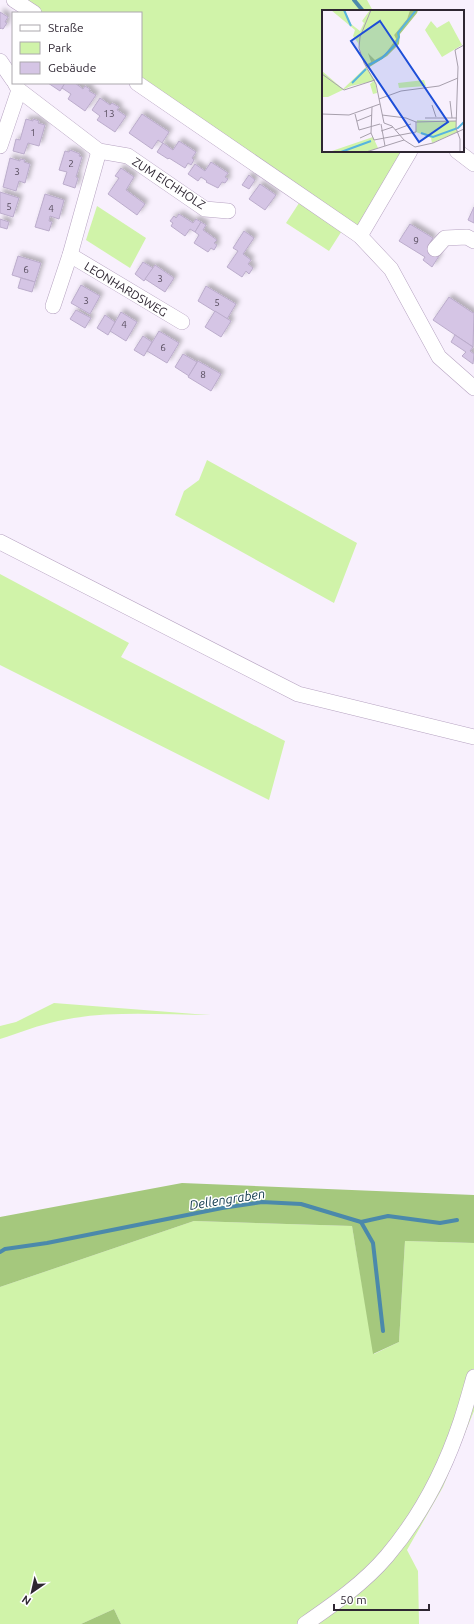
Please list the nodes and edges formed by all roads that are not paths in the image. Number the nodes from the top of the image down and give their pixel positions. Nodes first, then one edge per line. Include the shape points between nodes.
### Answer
1 (14, 0) edge
2 (32, 12) edge
3 (0, 61) edge
4 (12, 78) edge
5 (16, 84) edge
6 (138, 84) edge
7 (0, 146) edge
8 (99, 151) junction
9 (409, 152) edge
10 (458, 152) edge
11 (474, 164) edge
12 (228, 211) dead end
13 (360, 236) junction
14 (474, 240) edge
15 (435, 249) dead end
16 (70, 256) junction
17 (53, 306) dead end
18 (182, 322) dead end
19 (474, 388) edge
20 (0, 542) edge
21 (474, 737) edge
22 (474, 1377) edge
23 (305, 1624) edge

1 - 2 street
3 - 4 street, ZUM EICHHOLZ
5 - 7 street
5 - 8 street, ZUM EICHHOLZ
6 - 13 street
8 - 12 street, ZUM EICHHOLZ via 128,156 205,209
8 - 16 street
9 - 13 street
10 - 11 street
13 - 19 street via 391,269 439,357
14 - 15 street via 467,237 445,238
16 - 17 street
16 - 18 street, LEONHARDSWEG
20 - 21 street via 298,694
22 - 23 street via 445,1462 415,1518 366,1577

